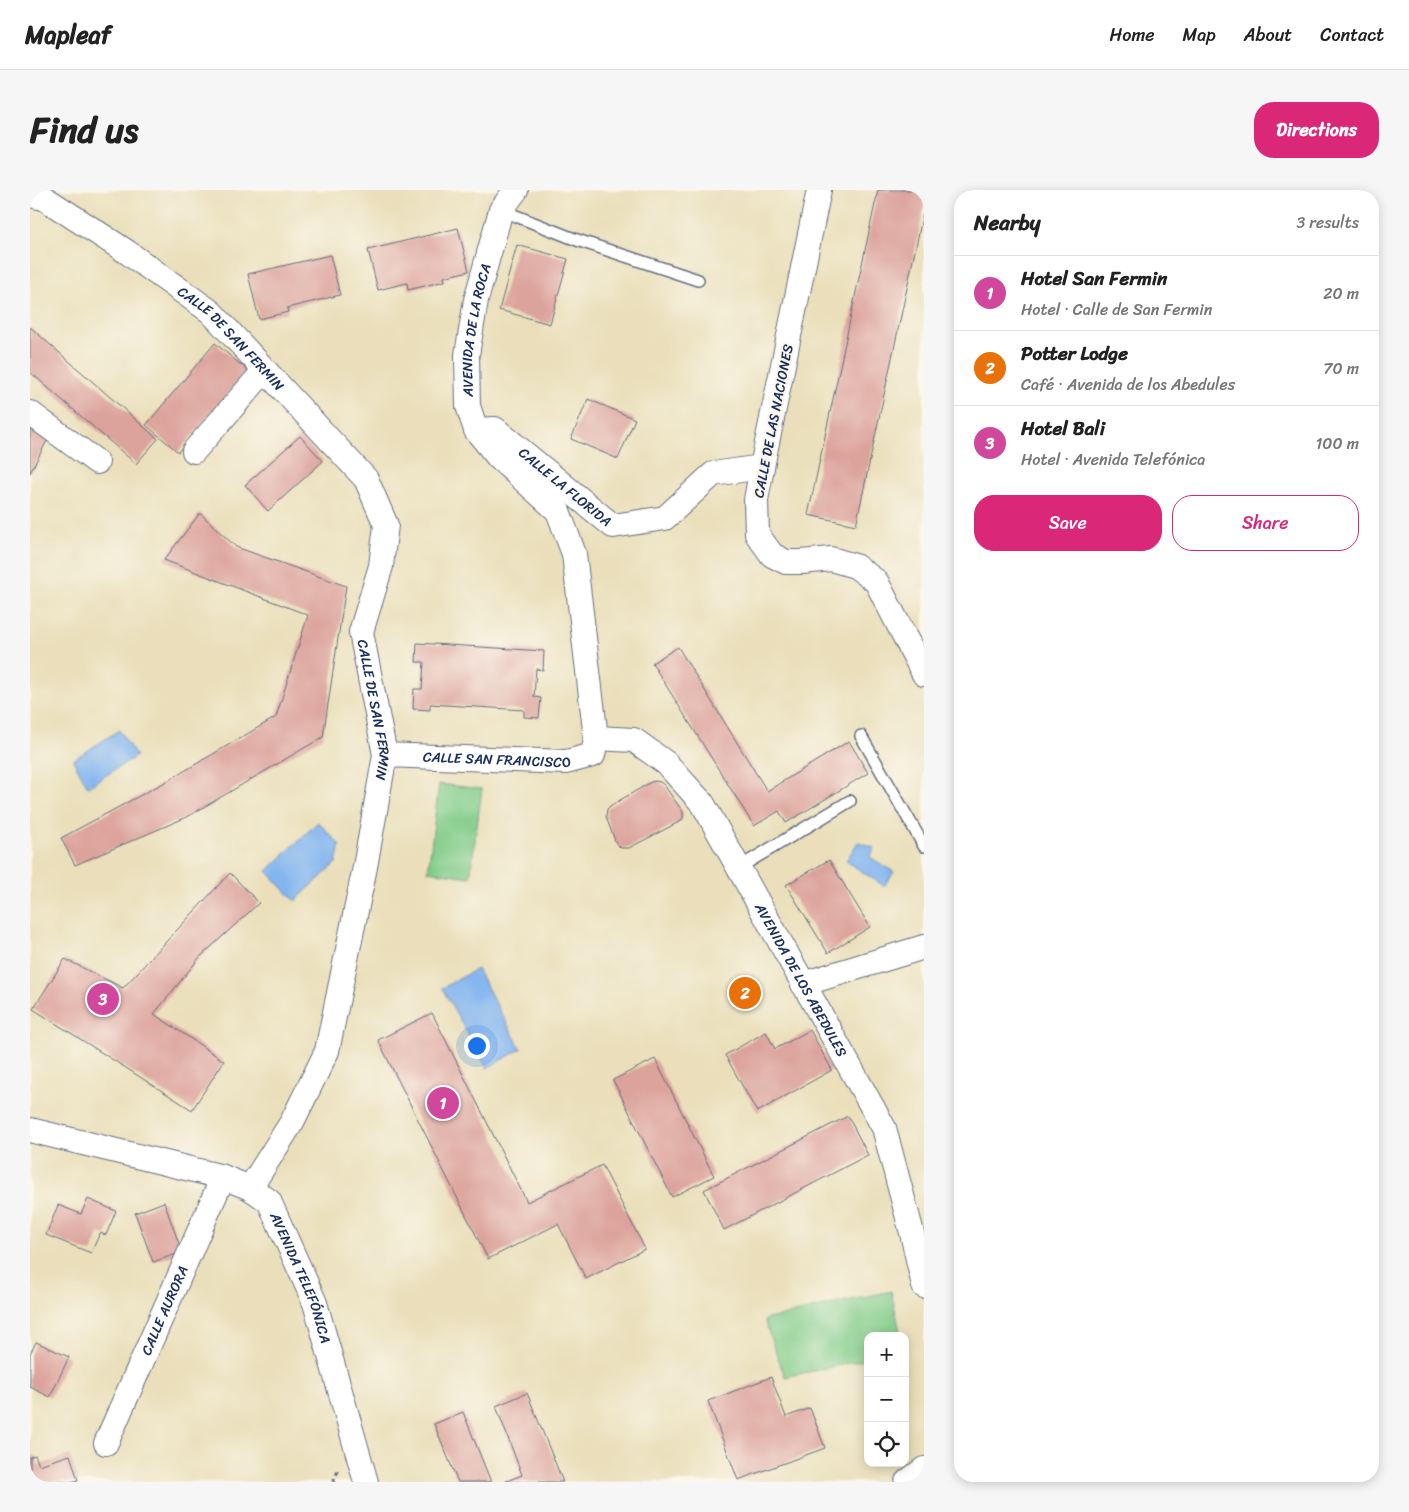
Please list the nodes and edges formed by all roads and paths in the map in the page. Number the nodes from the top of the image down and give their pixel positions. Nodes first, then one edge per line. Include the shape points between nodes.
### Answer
1 (516, 190) edge
2 (819, 190) edge
3 (30, 195) edge
4 (501, 210) junction
5 (698, 280) dead end
6 (265, 370) junction
7 (30, 414) edge
8 (476, 430) junction
9 (194, 450) dead end
10 (97, 462) dead end
11 (762, 467) junction
12 (924, 674) edge
13 (861, 736) dead end
14 (596, 738) junction
15 (385, 755) junction
16 (850, 801) dead end
17 (924, 846) edge
18 (738, 868) junction
19 (924, 947) edge
20 (803, 984) junction
21 (30, 1130) edge
22 (223, 1177) junction
23 (250, 1188) junction
24 (918, 1229) edge
25 (924, 1286) edge
26 (106, 1443) dead end
27 (924, 1469) edge
28 (366, 1482) edge
29 (907, 1482) edge

1 - 4 street, AVENIDA DE LA ROCA
2 - 11 street, CALLE DE LAS NACIONES
3 - 6 street, CALLE DE SAN FERMIN via 44,198 211,312
4 - 5 lane via 577,240
4 - 8 street, AVENIDA DE LA ROCA via 476,300 467,355 468,406
6 - 9 street
6 - 15 street, CALLE DE SAN FERMIN via 366,479 386,525 381,566 361,632
7 - 10 street
8 - 11 street, CALLE LA FLORIDA via 495,429 613,526 665,518 713,474
8 - 14 street, AVENIDA DE LA ROCA via 498,457 558,511 574,554
11 - 12 street, CALLE DE LAS NACIONES via 756,500 757,534 772,555 786,562 831,559 855,566 876,581
13 - 17 lane
14 - 15 street, CALLE SAN FRANCISCO via 593,755 566,762
14 - 18 street, AVENIDA DE LOS ABEDULES via 634,740 666,763 702,804
15 - 23 street, CALLE DE SAN FERMIN via 327,1051 292,1122
16 - 18 lane
18 - 20 street, AVENIDA DE LOS ABEDULES
19 - 20 street
20 - 24 street, AVENIDA DE LOS ABEDULES via 884,1128
21 - 22 street, AVENIDA TELEFÓNICA
22 - 23 street, AVENIDA TELEFÓNICA
22 - 26 street, CALLE AURORA
23 - 28 street, AVENIDA TELEFÓNICA via 270,1201 315,1304
24 - 25 street, AVENIDA DE LOS ABEDULES
27 - 29 street

